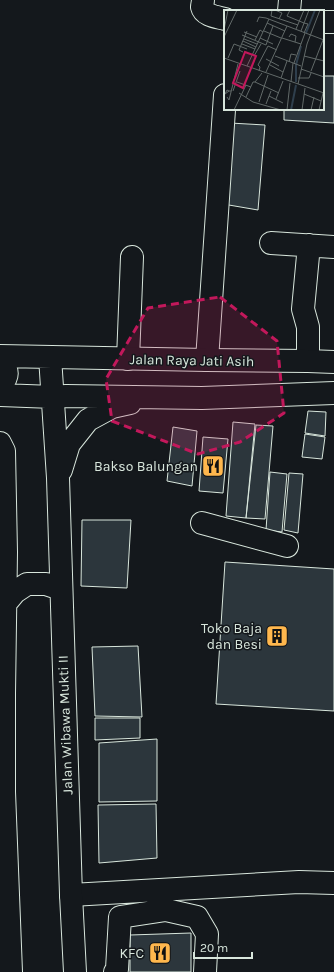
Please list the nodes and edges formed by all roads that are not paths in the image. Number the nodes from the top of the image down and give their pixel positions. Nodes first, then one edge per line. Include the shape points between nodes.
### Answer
1 (203, 0) edge
2 (290, 0) edge
3 (289, 10) edge
4 (224, 19) edge
5 (224, 110) edge
6 (271, 243) dead end
7 (309, 245) junction
8 (334, 247) edge
9 (132, 257) dead end
10 (0, 356) edge
11 (50, 357) junction
12 (128, 359) junction
13 (0, 360) edge
14 (207, 360) junction
15 (308, 361) junction
16 (334, 362) edge
17 (0, 387) edge
18 (334, 393) edge
19 (0, 396) edge
20 (53, 397) junction
21 (161, 397) junction
22 (2, 447) edge
23 (58, 478) junction
24 (202, 524) dead end
25 (287, 546) dead end
26 (3, 552) edge
27 (61, 589) junction
28 (5, 604) junction
29 (2, 743) edge
30 (334, 883) edge
31 (71, 895) junction
32 (11, 972) edge
33 (75, 972) edge
34 (115, 972) edge
35 (205, 972) edge

1 - 4 main road via 202,7 205,11
2 - 3 main road
5 - 14 main road
6 - 7 main road
7 - 8 main road
7 - 15 main road via 303,309 308,327
9 - 12 main road
10 - 11 main road, Jalan Raya Jati Asih
11 - 12 main road, Jalan Raya Jati Asih
11 - 20 main road
12 - 14 main road, Jalan Raya Jati Asih
13 - 17 main road via 7,374
14 - 15 main road, Jalan Raya Jati Asih
15 - 16 main road, Jalan Raya Jati Asih
18 - 21 main road
19 - 20 main road
20 - 21 main road
20 - 23 main road, Jalan Wibawa Mukti II
21 - 23 main road via 112,407 88,420 69,444
22 - 26 main road
23 - 27 main road, Jalan Wibawa Mukti II
24 - 25 main road
26 - 28 main road
27 - 28 main road via 46,584 27,584 15,592
27 - 31 main road, Jalan Wibawa Mukti II
28 - 29 main road
29 - 32 main road
30 - 31 main road via 299,882
31 - 33 main road, Jalan Wibawa Mukti II
34 - 35 main road via 120,917 166,910 197,917 207,934

